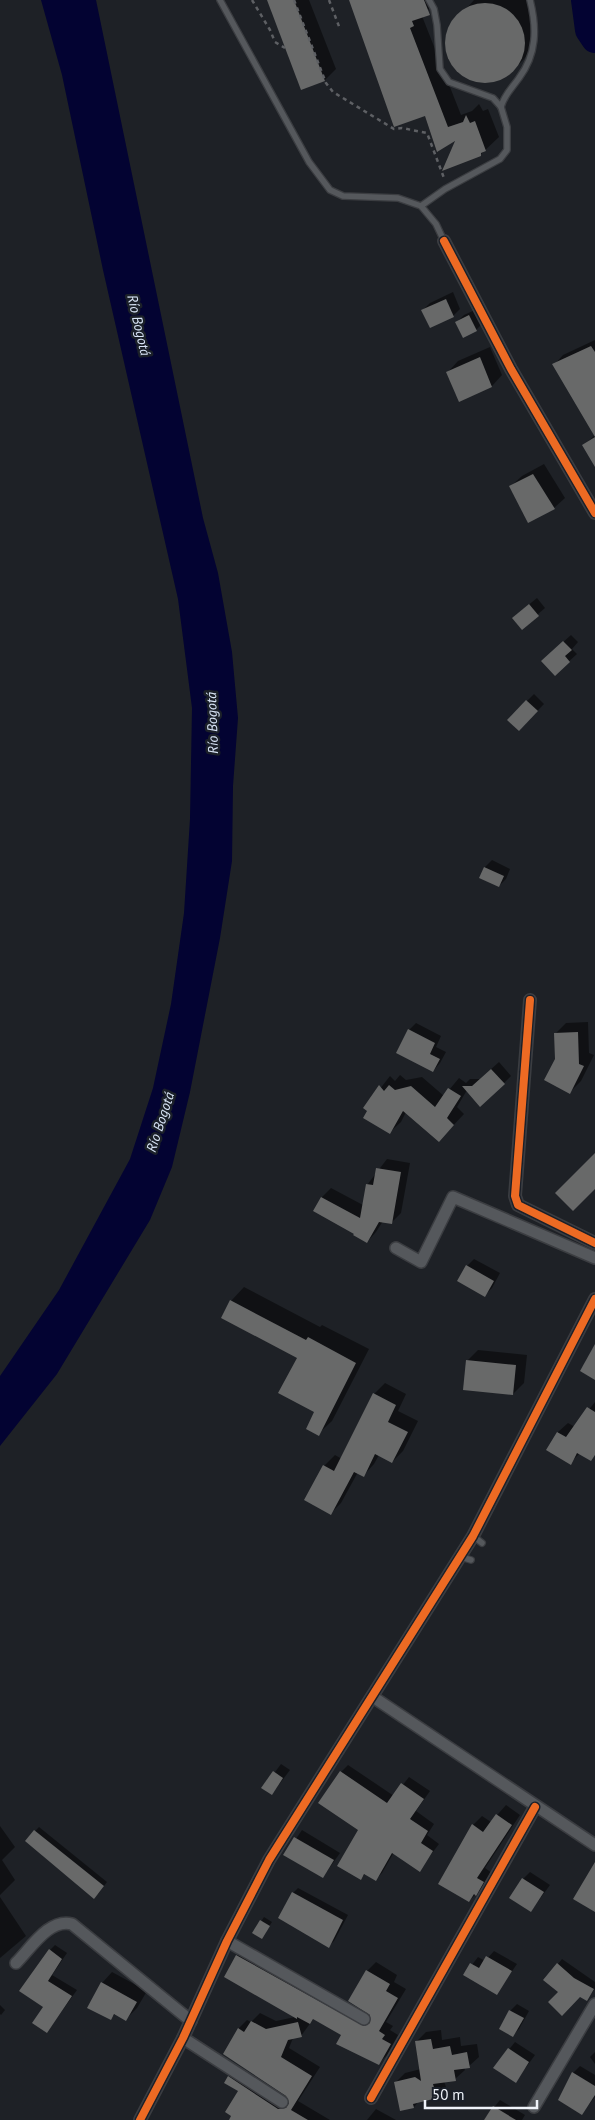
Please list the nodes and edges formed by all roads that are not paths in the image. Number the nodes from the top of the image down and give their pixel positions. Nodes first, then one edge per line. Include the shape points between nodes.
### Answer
1 (220, 0) edge
2 (429, 0) edge
3 (530, 0) edge
4 (504, 95) junction
5 (493, 98) junction
6 (501, 107) junction
7 (421, 206) junction
8 (444, 241) joint
9 (595, 513) edge
10 (530, 1000) dead end
11 (595, 1243) edge
12 (396, 1248) dead end
13 (595, 1258) edge
14 (595, 1299) edge
15 (373, 1697) junction
16 (535, 1807) junction
17 (595, 1845) edge
18 (227, 1941) junction
19 (16, 1963) dead end
20 (595, 2004) edge
21 (364, 2020) dead end
22 (191, 2021) junction
23 (183, 2038) junction
24 (371, 2098) dead end
25 (282, 2102) dead end
26 (534, 2107) dead end
27 (140, 2120) edge

1 - 7 lane via 309,162 330,190 344,196 398,198
2 - 5 lane via 437,25 440,69 449,82
3 - 4 lane via 535,20 534,44 528,65
4 - 5 lane
4 - 6 lane
5 - 6 lane
6 - 7 lane via 507,127 507,150 500,159
7 - 8 lane via 436,224
8 - 9 street via 511,369
10 - 11 street via 515,1196 518,1205
12 - 13 street via 421,1262 453,1197
14 - 15 street via 477,1540
15 - 16 street
15 - 18 street via 269,1860
16 - 17 street
16 - 24 street
18 - 21 street
18 - 22 street
19 - 22 street via 54,1925 72,1924
20 - 26 street
22 - 23 street
23 - 25 street
23 - 27 street

